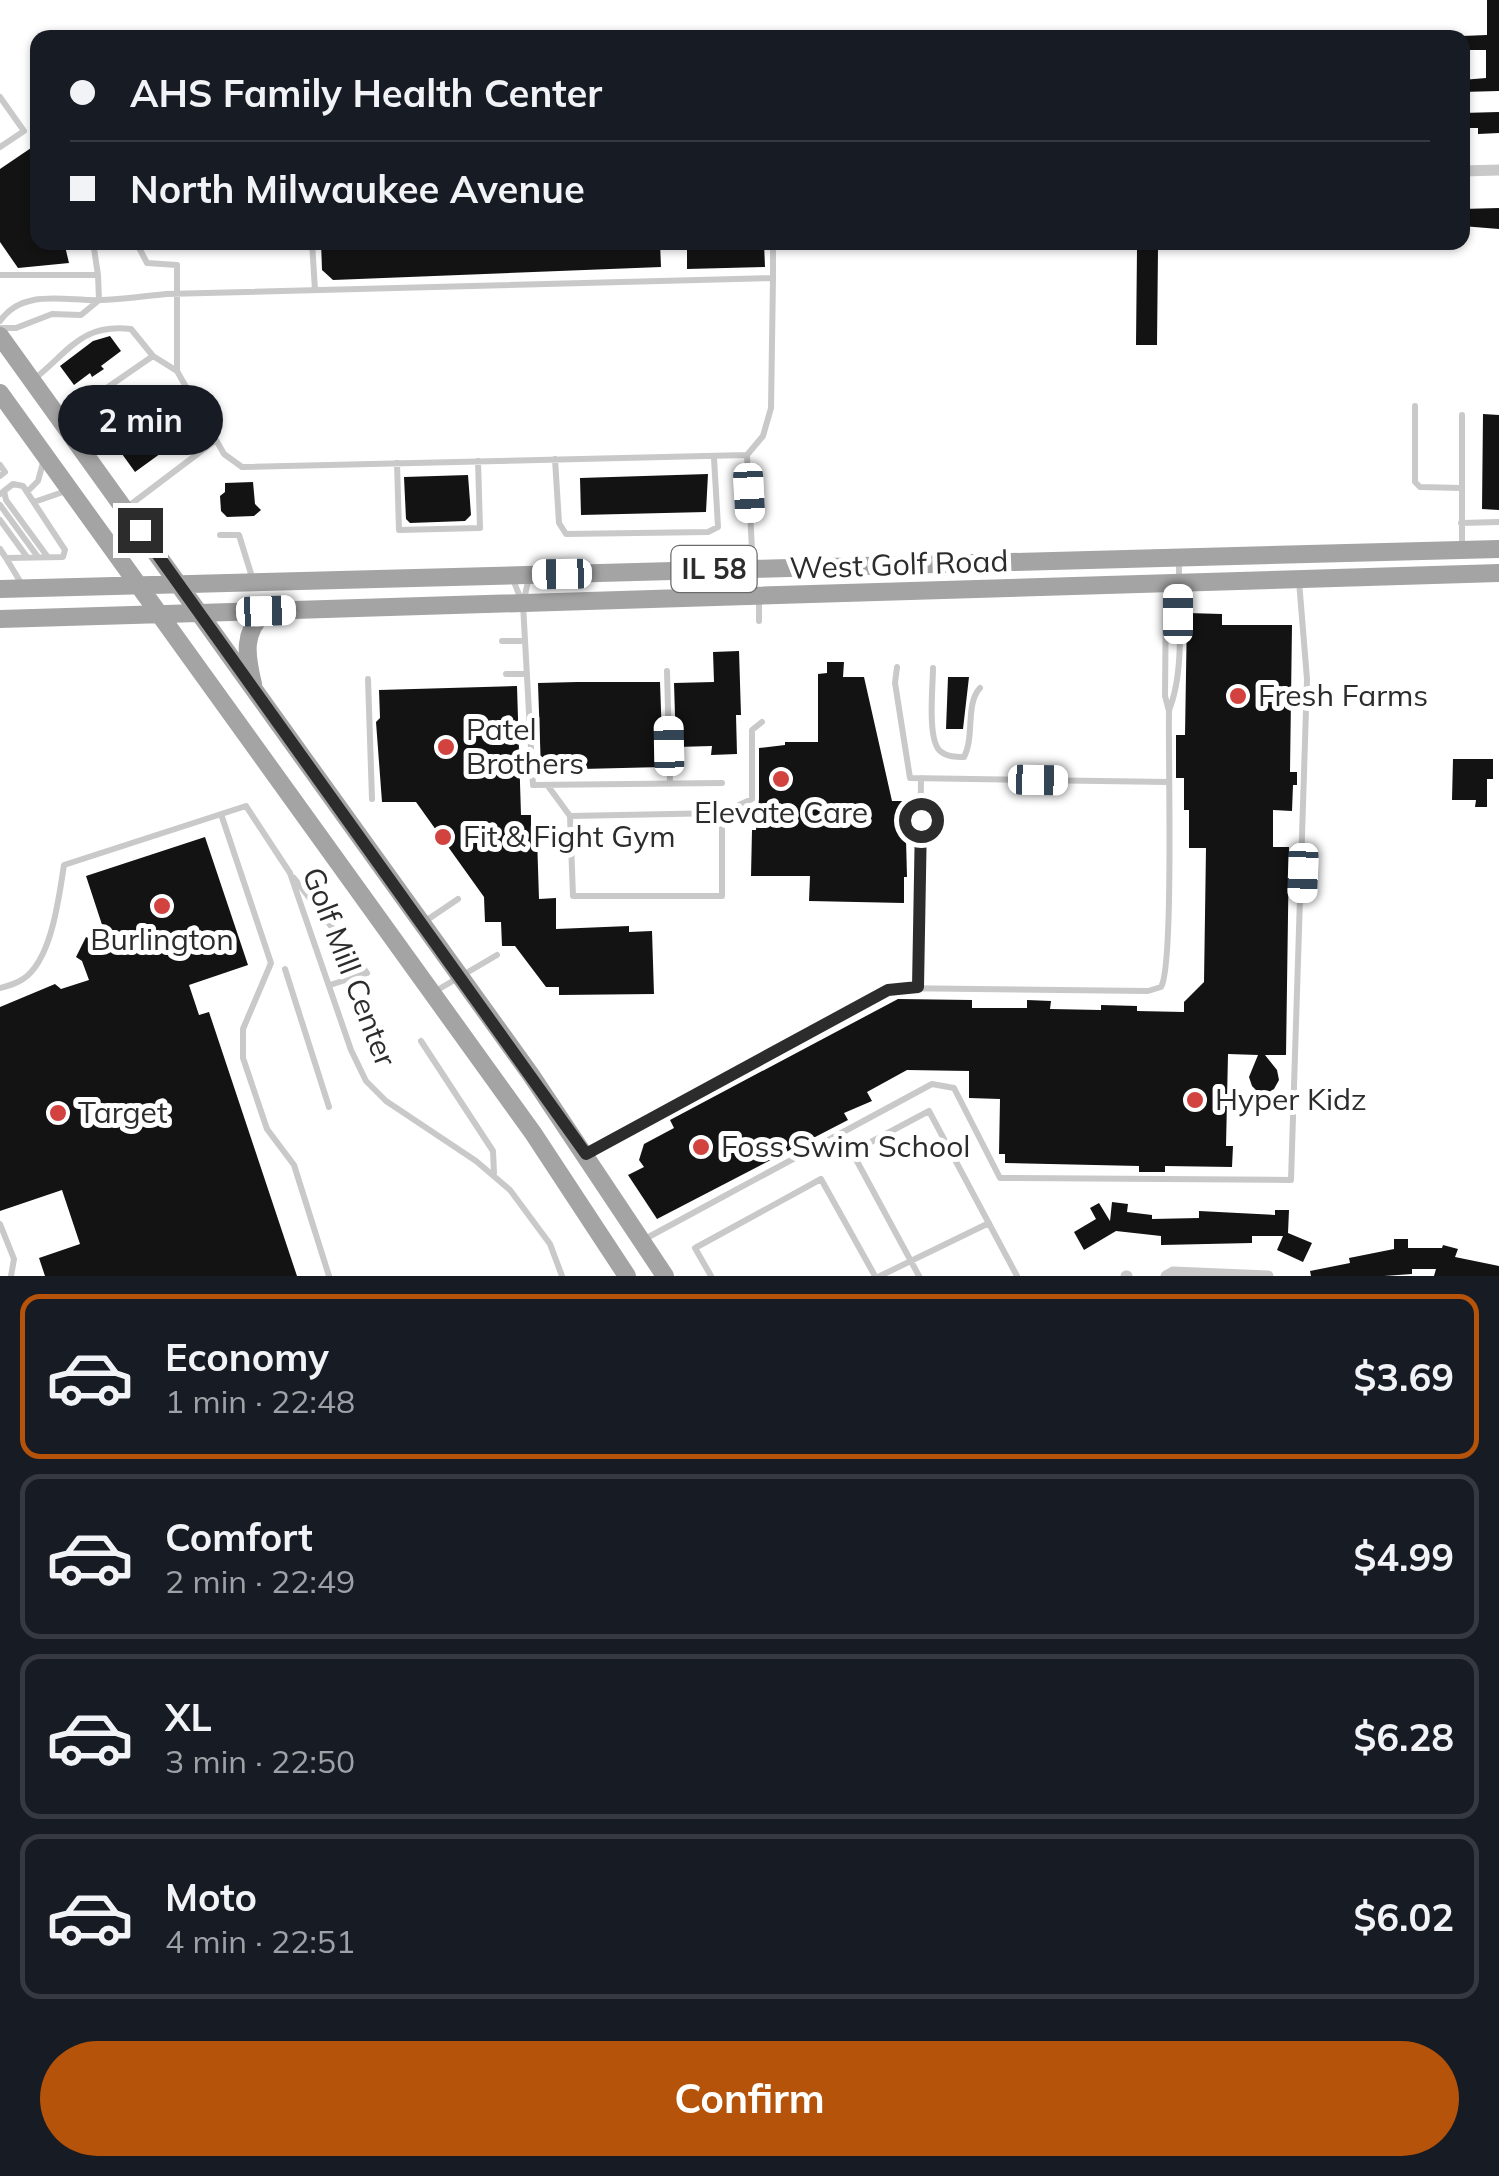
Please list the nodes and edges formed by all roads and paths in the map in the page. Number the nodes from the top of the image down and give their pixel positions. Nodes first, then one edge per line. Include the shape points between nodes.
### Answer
1 (0, 96) edge
2 (0, 147) edge
3 (1470, 170) edge
4 (1499, 170) edge
5 (94, 250) edge
6 (140, 250) edge
7 (312, 250) edge
8 (773, 250) edge
9 (0, 275) edge
10 (98, 275) junction
11 (773, 278) junction
12 (315, 290) junction
13 (177, 294) junction
14 (99, 300) junction
15 (0, 320) edge
16 (0, 328) edge
17 (0, 336) edge
18 (152, 356) junction
19 (177, 371) junction
20 (32, 380) junction
21 (0, 394) edge
22 (1414, 406) dead end
23 (1462, 416) dead end
24 (60, 420) junction
25 (216, 440) junction
26 (44, 456) junction
27 (747, 456) junction
28 (714, 458) junction
29 (556, 459) junction
30 (478, 460) junction
31 (397, 463) junction
32 (0, 465) edge
33 (0, 476) edge
34 (1461, 488) junction
35 (70, 491) junction
36 (2, 492) edge
37 (27, 492) junction
38 (34, 502) junction
39 (0, 505) edge
40 (124, 509) junction
41 (0, 520) edge
42 (1499, 522) edge
43 (1461, 523) junction
44 (220, 535) dead end
45 (1499, 548) edge
46 (0, 549) edge
47 (1462, 549) junction
48 (1179, 556) junction
49 (38, 557) junction
50 (48, 557) junction
51 (6, 558) junction
52 (28, 558) junction
53 (753, 568) junction
54 (521, 574) junction
55 (1499, 574) edge
56 (1299, 580) junction
57 (254, 582) junction
58 (178, 584) junction
59 (1172, 584) junction
60 (138, 585) junction
61 (25, 588) junction
62 (0, 589) edge
63 (759, 597) junction
64 (523, 604) junction
65 (266, 611) junction
66 (200, 614) junction
67 (159, 615) junction
68 (0, 619) edge
69 (760, 621) dead end
70 (502, 641) dead end
71 (525, 641) junction
72 (898, 667) dead end
73 (934, 668) dead end
74 (667, 671) dead end
75 (506, 674) dead end
76 (527, 674) junction
77 (368, 679) dead end
78 (980, 688) dead end
79 (254, 690) junction
80 (1169, 711) junction
81 (762, 722) dead end
82 (921, 778) junction
83 (1168, 782) junction
84 (722, 783) dead end
85 (670, 784) junction
86 (548, 785) junction
87 (372, 799) dead end
88 (722, 813) junction
89 (221, 814) junction
90 (570, 816) junction
91 (290, 873) junction
92 (458, 899) dead end
93 (422, 923) junction
94 (497, 954) dead end
95 (284, 969) dead end
96 (461, 976) junction
97 (330, 985) junction
98 (918, 987) junction
99 (0, 988) edge
100 (432, 993) junction
101 (421, 1041) dead end
102 (330, 1107) dead end
103 (586, 1154) junction
104 (494, 1174) junction
105 (988, 1223) junction
106 (0, 1224) edge
107 (643, 1240) junction
108 (911, 1261) junction
109 (11, 1276) edge
110 (330, 1276) edge
111 (562, 1276) edge
112 (627, 1276) edge
113 (665, 1276) edge
114 (711, 1276) edge
115 (877, 1276) edge
116 (919, 1276) edge
117 (1017, 1276) edge
118 (1166, 1276) edge
119 (1268, 1276) edge

1 - 2 lane via 24,130
3 - 4 street
5 - 10 lane
6 - 13 lane via 147,263 177,265
7 - 12 lane
8 - 11 lane
9 - 10 lane
10 - 14 lane
11 - 12 lane
11 - 27 lane via 772,408 764,436
12 - 13 lane
13 - 14 lane
13 - 19 lane
14 - 15 lane via 44,297
14 - 16 lane via 80,315 52,314
17 - 20 main road
18 - 19 lane
18 - 20 lane via 131,329 91,330
18 - 24 lane
19 - 25 lane
20 - 24 main road
21 - 26 main road
22 - 34 lane via 1414,482
23 - 34 lane
24 - 40 main road
25 - 31 lane via 242,468
25 - 40 lane
26 - 35 main road
26 - 37 lane via 38,481
27 - 28 lane
27 - 53 lane
28 - 29 lane
28 - 29 lane via 718,526 708,532 566,534 559,523
29 - 30 lane
30 - 31 lane
30 - 31 lane via 480,528 400,530
32 - 33 lane
34 - 43 lane
35 - 38 lane
35 - 60 main road
36 - 37 lane via 12,484
36 - 50 lane
37 - 38 lane
38 - 50 lane via 65,550 63,557
39 - 49 lane
40 - 58 main road
41 - 52 lane
42 - 43 lane
43 - 47 lane
44 - 57 lane via 239,535
45 - 47 main road, West Golf Road / IL 58
46 - 51 lane
47 - 48 main road, West Golf Road / IL 58
48 - 53 main road, West Golf Road / IL 58
48 - 59 lane
49 - 50 lane
49 - 52 lane
51 - 52 lane
51 - 61 lane
53 - 54 main road, West Golf Road / IL 58
54 - 57 main road, West Golf Road / IL 58
54 - 64 lane
54 - 64 lane
55 - 56 main road, West Golf Road / IL 58
56 - 59 main road, West Golf Road / IL 58
56 - 107 lane via 1307,679 1291,1180 1000,1178 954,1088 932,1084
57 - 58 main road, West Golf Road / IL 58
58 - 60 main road, West Golf Road / IL 58
58 - 66 main road
59 - 63 main road, West Golf Road / IL 58
59 - 80 lane
59 - 80 lane via 1177,673
60 - 61 main road, West Golf Road / IL 58
60 - 67 main road
61 - 62 main road, West Golf Road / IL 58
63 - 64 main road, West Golf Road / IL 58
63 - 69 lane
64 - 65 main road, West Golf Road / IL 58
64 - 71 lane
65 - 66 main road, West Golf Road / IL 58
65 - 79 main road via 246,640
66 - 67 main road, West Golf Road / IL 58
66 - 79 main road
67 - 68 main road, West Golf Road / IL 58
67 - 100 main road
70 - 71 lane
71 - 76 lane
72 - 82 lane via 910,778
73 - 78 lane via 933,740 940,752 964,757
74 - 85 lane
75 - 76 lane
76 - 86 lane via 533,785
77 - 87 lane
79 - 93 main road
80 - 83 lane
81 - 88 lane via 752,730 752,798
82 - 83 lane
82 - 98 lane
83 - 98 lane via 1161,987
84 - 85 lane
85 - 86 lane
86 - 90 lane
88 - 90 lane
88 - 90 lane via 722,896 573,896
89 - 91 lane, Golf Mill Center via 246,806
89 - 99 lane via 64,864 42,951 26,978
89 - 110 lane via 270,964 243,1028 243,1058 268,1129 294,1165
91 - 97 lane, Golf Mill Center
91 - 97 lane via 367,974
92 - 93 lane
93 - 96 main road
94 - 96 lane
95 - 102 lane
96 - 100 lane
96 - 103 main road
97 - 104 lane, Golf Mill Center via 356,1062 376,1092
98 - 103 lane via 888,990
100 - 112 main road
101 - 104 lane via 493,1151
103 - 107 main road
104 - 111 lane, Golf Mill Center via 533,1217
105 - 108 lane
105 - 108 lane via 929,1111 852,1152
105 - 117 lane
106 - 109 lane via 14,1259
107 - 113 main road
108 - 115 lane
108 - 116 lane
114 - 115 lane via 695,1248 821,1179
118 - 119 street

